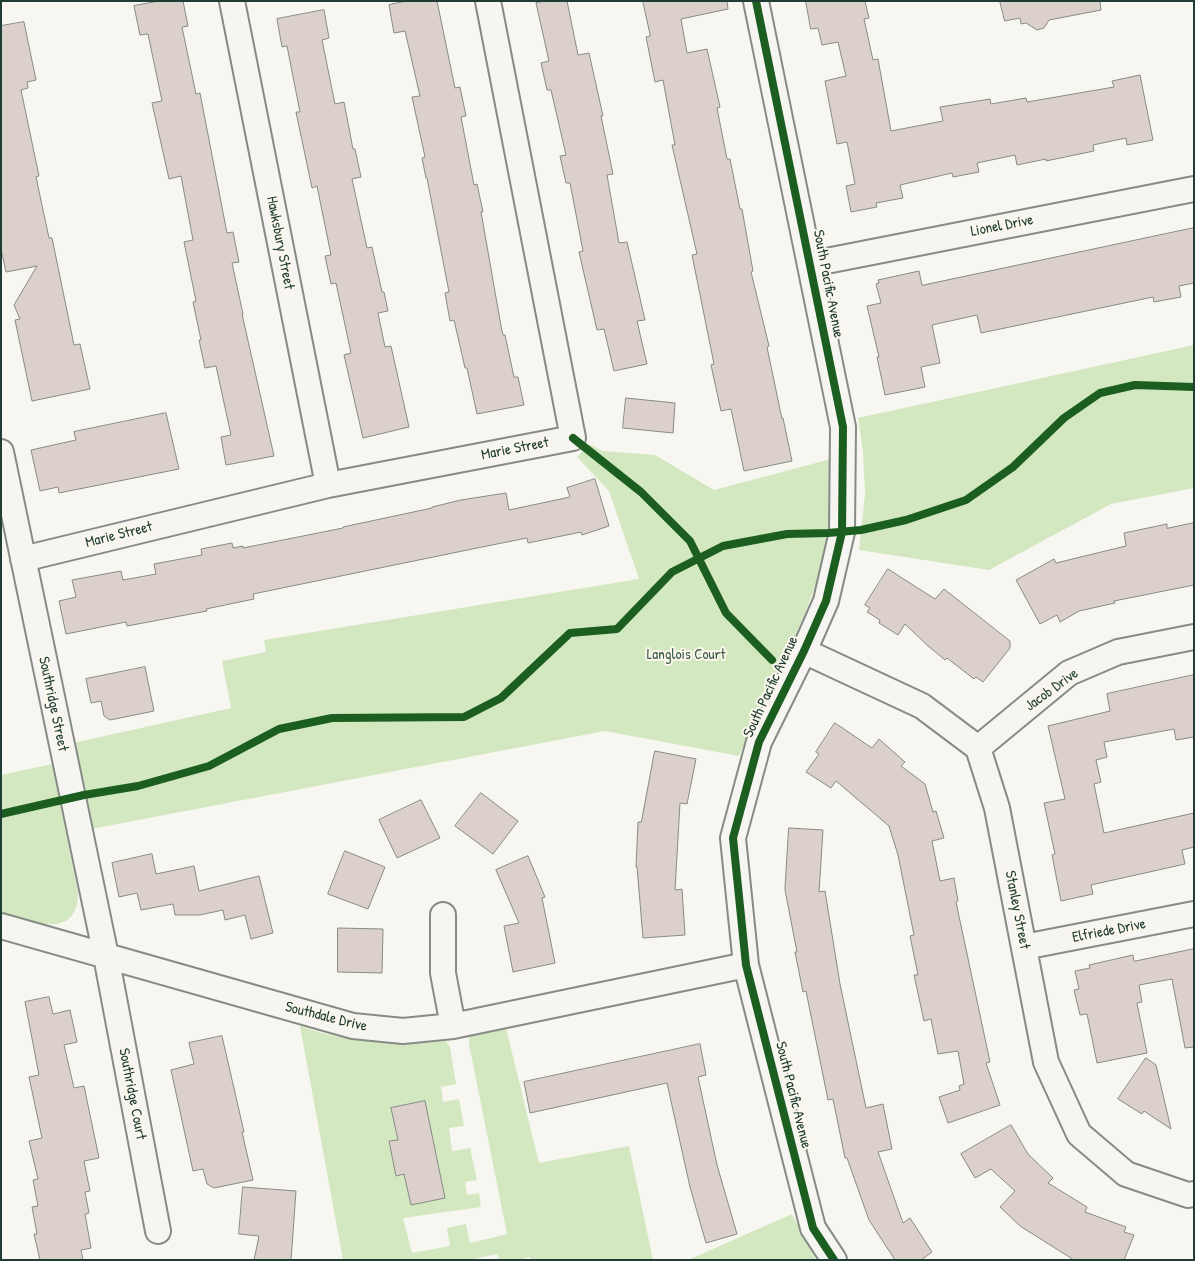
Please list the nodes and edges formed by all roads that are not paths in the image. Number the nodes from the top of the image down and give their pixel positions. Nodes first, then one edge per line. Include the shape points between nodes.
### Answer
1 (232, 1) edge
2 (488, 1) edge
3 (756, 1) edge
4 (1194, 189) edge
5 (810, 264) junction
6 (1, 452) edge
7 (328, 485) junction
8 (23, 559) junction
9 (1194, 637) edge
10 (804, 651) junction
11 (978, 748) junction
12 (1194, 914) edge
13 (443, 916) dead end
14 (1, 926) edge
15 (1024, 947) junction
16 (106, 956) junction
17 (746, 965) junction
18 (453, 1026) junction
19 (1194, 1194) edge
20 (158, 1231) dead end
21 (834, 1260) edge

1 - 7 street, Hawksbury Street
2 - 7 street, Marie Street via 573,438
3 - 5 street, South Pacific Avenue
4 - 5 street, Lionel Drive
5 - 10 street, South Pacific Avenue via 843,427 842,532 826,601
6 - 8 street, Southridge Street
7 - 8 street, Marie Street
8 - 16 street, Southridge Street
9 - 11 street, Jacob Drive via 1118,652 1069,673
10 - 11 street via 922,706
10 - 17 street, South Pacific Avenue via 759,742 733,838
11 - 15 street, Stanley Street via 997,808
12 - 15 street, Elfriede Drive
13 - 18 street via 443,973
14 - 16 street, Southdale Drive
15 - 19 street, Stanley Street via 1046,1062 1079,1134 1126,1174
16 - 18 street, Southdale Drive via 353,1026 403,1031
16 - 20 street, Southridge Court
17 - 18 street, Southdale Drive
17 - 21 street, South Pacific Avenue via 813,1228

